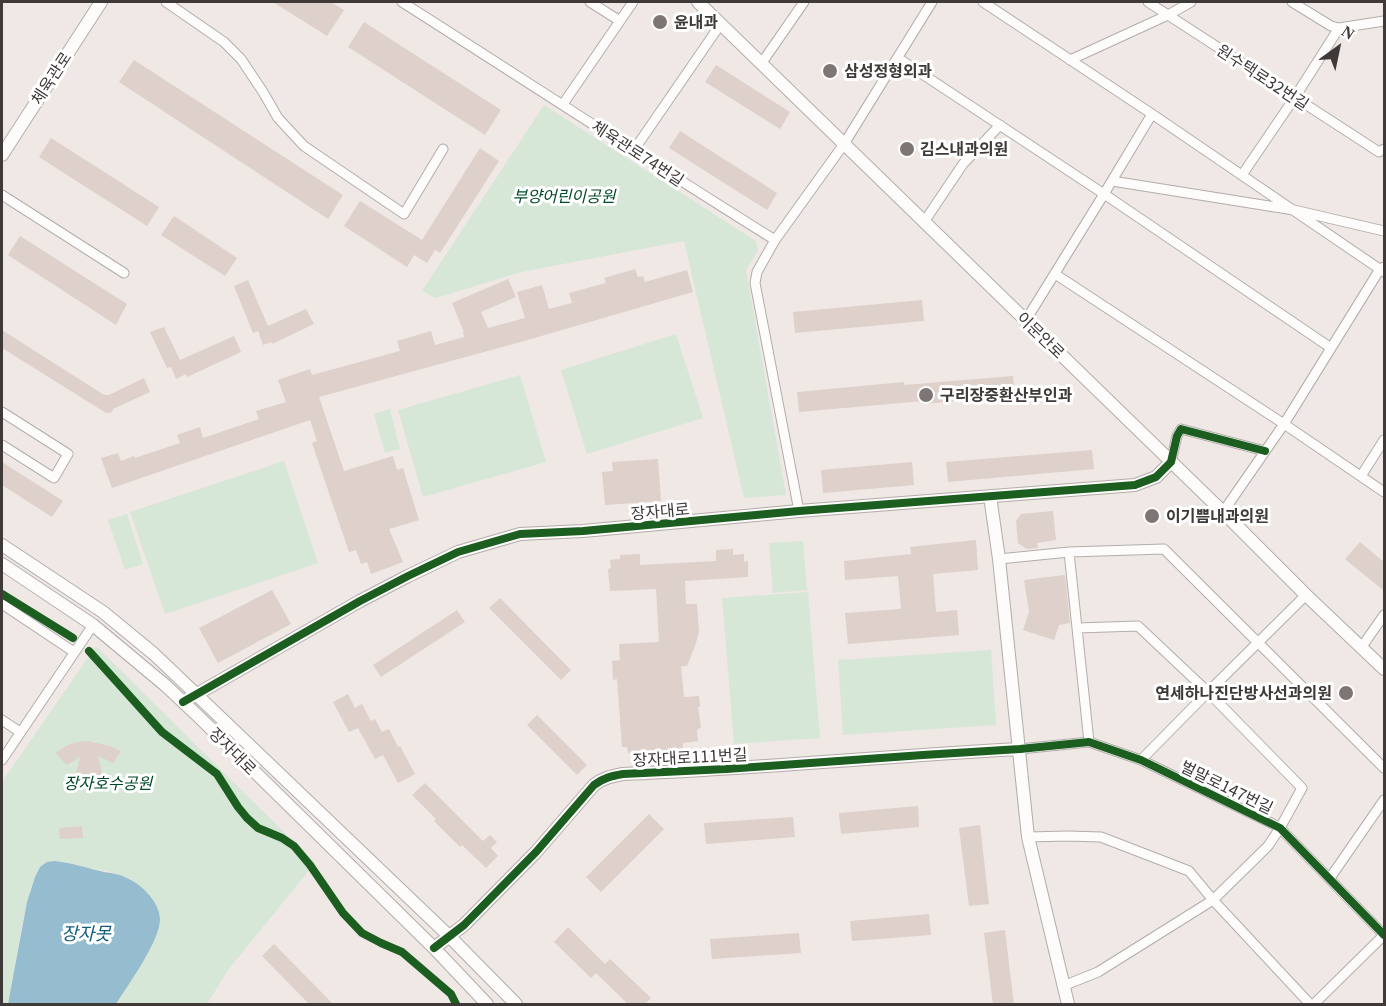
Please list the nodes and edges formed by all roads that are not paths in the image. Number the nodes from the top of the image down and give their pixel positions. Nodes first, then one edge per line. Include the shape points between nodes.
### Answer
1 (101, 2) edge
2 (166, 2) edge
3 (402, 2) edge
4 (590, 2) edge
5 (633, 2) edge
6 (698, 2) edge
7 (804, 2) edge
8 (932, 2) edge
9 (983, 2) edge
10 (1148, 2) edge
11 (1191, 2) edge
12 (1292, 2) edge
13 (1168, 15) junction
14 (620, 21) junction
15 (1384, 21) edge
16 (720, 25) junction
17 (1339, 28) junction
18 (898, 58) junction
19 (1070, 60) junction
20 (761, 64) junction
21 (1295, 97) junction
22 (563, 104) junction
23 (1152, 114) junction
24 (1000, 125) junction
25 (844, 144) junction
26 (443, 149) dead end
27 (634, 150) junction
28 (1382, 150) edge
29 (2, 155) edge
30 (1242, 175) junction
31 (1113, 181) junction
32 (1104, 194) junction
33 (2, 195) edge
34 (1294, 210) junction
35 (924, 222) junction
36 (1384, 231) edge
37 (775, 240) junction
38 (1383, 269) edge
39 (123, 273) dead end
40 (1055, 274) junction
41 (1026, 320) junction
42 (1331, 348) junction
43 (2, 412) edge
44 (1284, 424) junction
45 (1384, 440) edge
46 (2, 445) edge
47 (1265, 451) junction
48 (1171, 462) junction
49 (1360, 476) junction
50 (1384, 492) edge
51 (990, 496) junction
52 (799, 511) junction
53 (1223, 512) junction
54 (2, 545) edge
55 (1069, 552) junction
56 (999, 559) junction
57 (2, 564) edge
58 (1306, 595) junction
59 (2, 604) edge
60 (1384, 615) edge
61 (93, 625) junction
62 (1077, 628) junction
63 (1258, 643) junction
64 (1361, 648) junction
65 (74, 652) junction
66 (1384, 669) edge
67 (1209, 692) junction
68 (196, 694) junction
69 (183, 702) junction
70 (2, 720) edge
71 (20, 732) junction
72 (1089, 742) junction
73 (1020, 749) junction
74 (2, 760) edge
75 (1141, 760) junction
76 (1384, 768) edge
77 (1384, 800) edge
78 (1280, 828) junction
79 (1028, 837) junction
80 (1330, 878) junction
81 (1213, 900) junction
82 (1384, 933) edge
83 (449, 936) junction
84 (434, 948) junction
85 (1063, 986) junction
86 (487, 1005) edge
87 (516, 1005) edge
88 (1068, 1005) edge
89 (1312, 1005) edge

1 - 29 street, 체육관로
2 - 26 street via 224,42 241,59 278,118 304,147 404,214
3 - 22 street, 체육관로74번길
4 - 14 street
5 - 14 street
6 - 16 street, 이문안로
7 - 20 street
8 - 18 street
9 - 19 street
10 - 13 street, 원수택로32번길
11 - 13 street
12 - 17 street
13 - 19 street
13 - 21 street, 원수택로32번길
14 - 22 street
15 - 17 street
16 - 20 street, 이문안로
16 - 27 street
17 - 21 street
18 - 24 street
18 - 25 street
19 - 23 street
20 - 25 street, 이문안로
21 - 28 street, 원수택로32번길
21 - 30 street
22 - 27 street, 체육관로74번길
23 - 30 street
23 - 31 street
24 - 32 street
24 - 35 street via 963,164
25 - 35 street, 이문안로
25 - 37 street
27 - 37 street, 체육관로74번길
30 - 34 street
31 - 32 street
31 - 34 street
32 - 40 street
32 - 42 street
33 - 39 street
34 - 36 street
34 - 38 street
35 - 41 street, 이문안로
37 - 52 street via 757,272 755,284
38 - 42 street
40 - 41 street
40 - 44 street
41 - 48 street, 이문안로
42 - 44 street
43 - 46 street via 68,454 54,478
44 - 47 street
44 - 49 street
45 - 49 street
47 - 48 street via 1182,429
47 - 53 street
48 - 51 street, 장자대로 via 1156,477 1135,485
48 - 53 street, 이문안로
49 - 50 street
51 - 52 street, 장자대로
51 - 56 street
52 - 68 street, 장자대로 via 520,534 458,552 360,601
53 - 58 street, 이문안로
54 - 68 street, 장자대로 via 103,612
55 - 56 street
55 - 62 street
55 - 63 street via 1164,549
56 - 73 street
57 - 61 street, 장자대로
58 - 63 street
58 - 64 street, 이문안로
59 - 65 street
60 - 64 street
61 - 65 street
61 - 69 street, 장자대로
62 - 67 street via 1138,626
62 - 72 street
63 - 67 street
63 - 76 street
64 - 66 street, 이문안로
65 - 71 street
67 - 75 street
67 - 78 street via 1302,788
68 - 69 street, 장자대로
68 - 83 street, 장자대로
69 - 84 street, 장자대로
70 - 71 street
71 - 74 street
72 - 73 street, 벌말로147번길
72 - 75 street, 벌말로147번길
73 - 79 street
73 - 83 street, 장자대로111번길 via 612,776 590,789 536,852
75 - 78 street, 벌말로147번길
77 - 80 street
78 - 80 street, 벌말로147번길
78 - 81 street via 1268,846
79 - 81 street via 1101,837 1189,872
79 - 85 street
80 - 82 street, 벌말로147번길
81 - 85 street via 1098,972
81 - 89 street
82 - 89 street
83 - 84 street, 장자대로111번길
83 - 87 street, 장자대로
84 - 86 street, 장자대로
85 - 88 street

